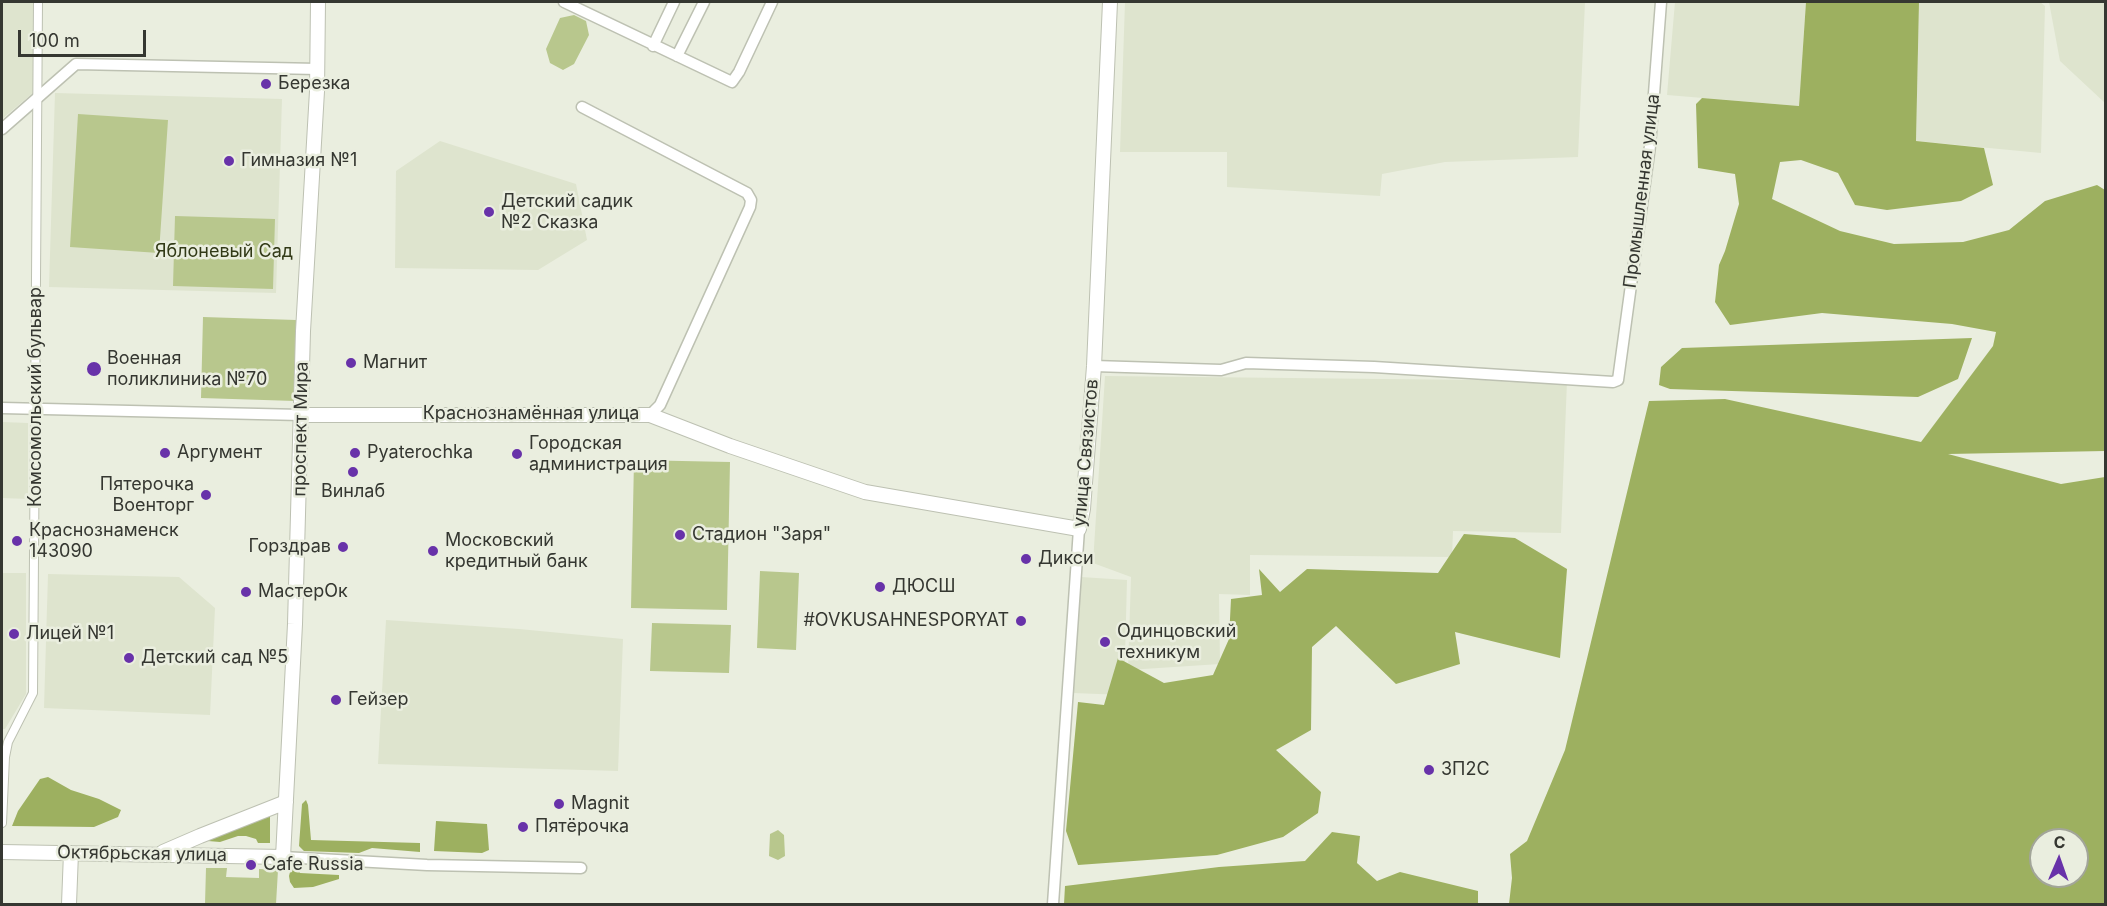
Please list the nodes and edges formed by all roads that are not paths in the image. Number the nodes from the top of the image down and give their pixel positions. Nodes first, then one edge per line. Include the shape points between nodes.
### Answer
1 (38, 2) edge
2 (318, 2) edge
3 (564, 2) edge
4 (674, 2) edge
5 (704, 2) edge
6 (772, 2) edge
7 (1110, 2) edge
8 (1661, 2) edge
9 (654, 46) junction
10 (677, 56) junction
11 (311, 69) junction
12 (38, 97) junction
13 (582, 106) dead end
14 (2, 129) edge
15 (1094, 366) junction
16 (2, 408) edge
17 (35, 409) junction
18 (301, 415) junction
19 (650, 415) junction
20 (1079, 529) junction
21 (286, 802) junction
22 (2, 823) edge
23 (200, 836) junction
24 (2, 852) edge
25 (71, 853) junction
26 (159, 854) junction
27 (201, 854) junction
28 (283, 857) junction
29 (581, 867) dead end
30 (69, 904) edge
31 (1053, 904) edge

1 - 12 street, Комсомольский бульвар
2 - 11 street, проспект Мира
3 - 9 street
4 - 9 street
5 - 10 street
6 - 10 street via 732,82
7 - 15 street, улица Связистов
8 - 15 street, Промышленная улица via 1650,146 1618,380 1246,363 1221,370
9 - 10 street
11 - 12 street via 76,64
11 - 18 street, проспект Мира
12 - 14 street
12 - 17 street, Комсомольский бульвар
13 - 19 street via 747,193 751,200 660,405
15 - 20 street, улица Связистов
16 - 17 street, Краснознамённая улица
17 - 18 street, Краснознамённая улица
17 - 22 street, Комсомольский бульвар via 33,693 4,758
18 - 19 street, Краснознамённая улица
18 - 21 street, проспект Мира
19 - 20 street, Краснознамённая улица via 865,492
20 - 31 street, улица Связистов
21 - 23 street
21 - 28 street, проспект Мира
23 - 26 street
23 - 27 street
24 - 25 street, Октябрьская улица
25 - 26 street, Октябрьская улица
25 - 30 street
26 - 27 street, Октябрьская улица
27 - 28 street, Октябрьская улица
28 - 29 street via 427,865

